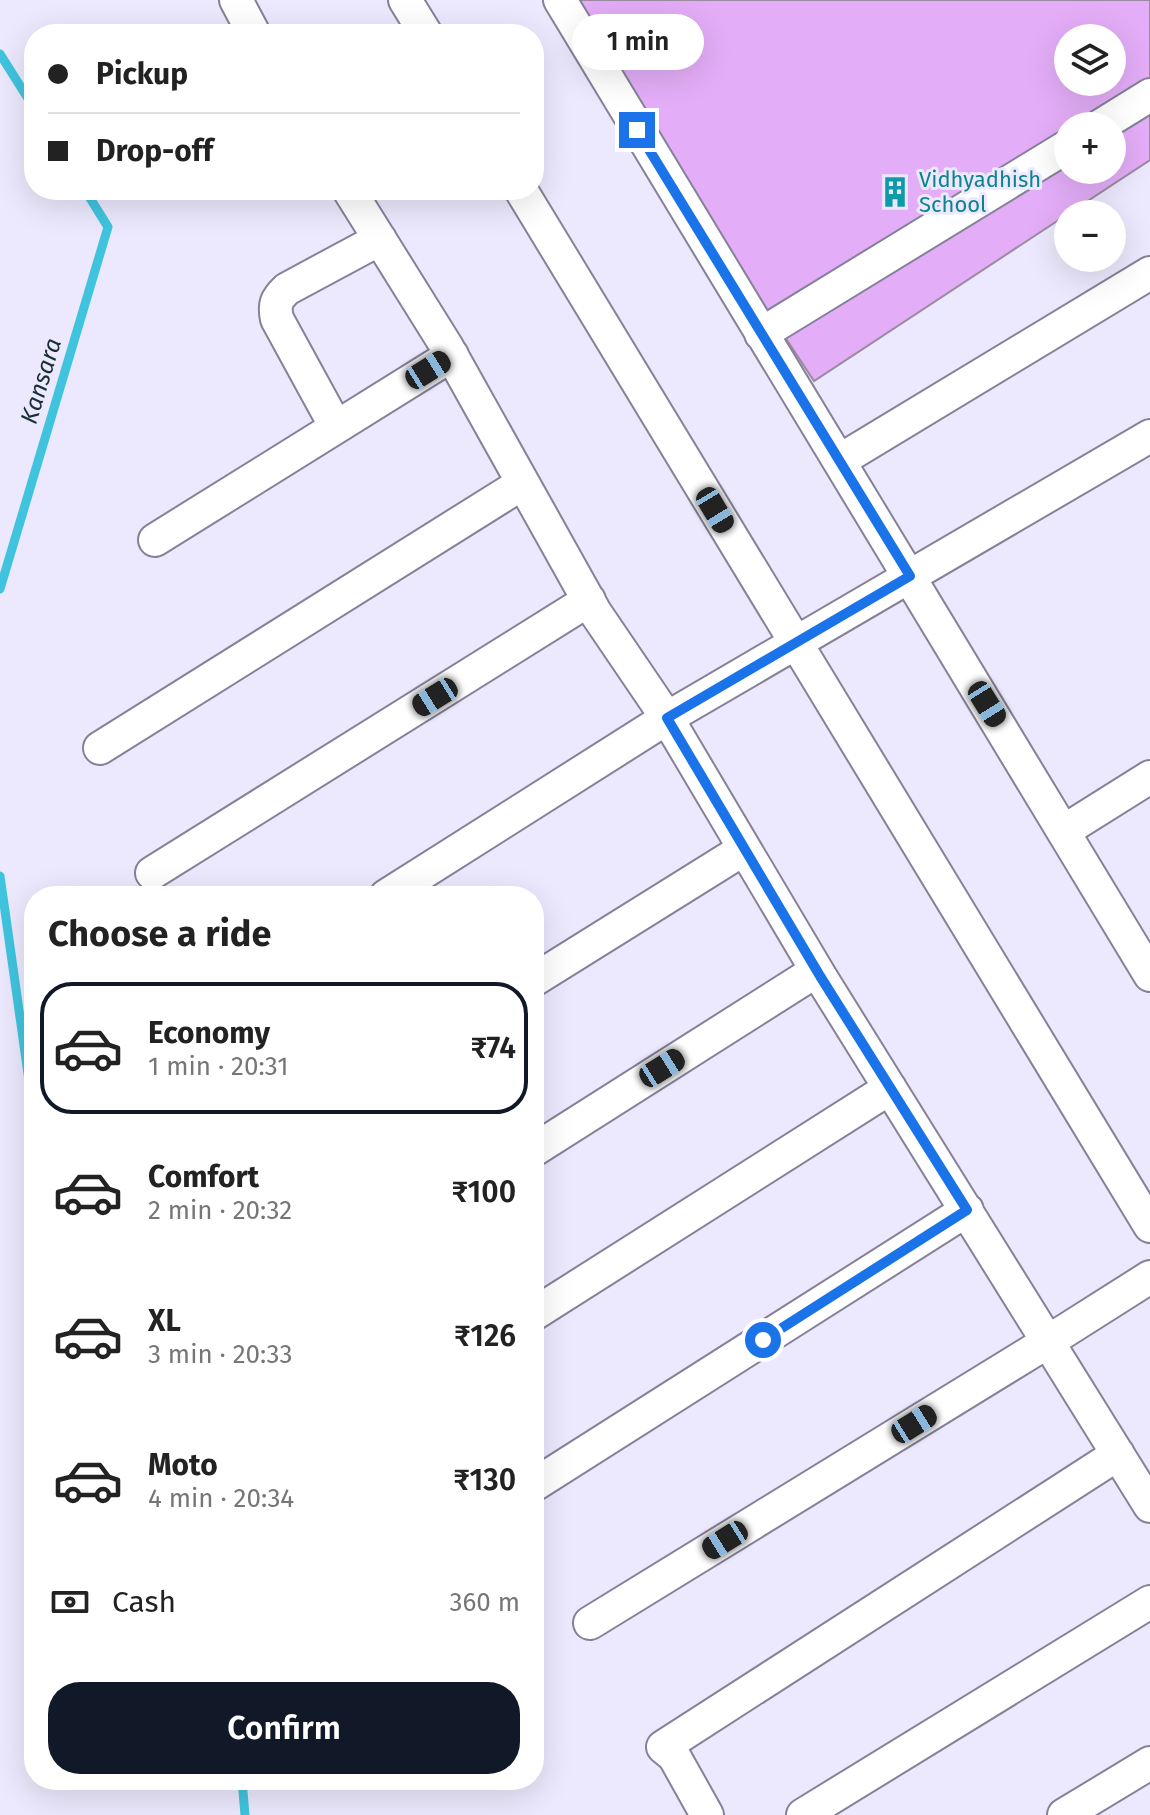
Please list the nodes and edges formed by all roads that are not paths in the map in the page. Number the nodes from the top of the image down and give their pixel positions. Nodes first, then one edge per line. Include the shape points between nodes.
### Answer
1 (236, 0) edge
2 (405, 0) edge
3 (560, 0) edge
4 (249, 24) edge
5 (420, 24) edge
6 (1150, 95) edge
7 (1123, 112) edge
8 (1054, 155) edge
9 (355, 200) edge
10 (527, 200) edge
11 (380, 239) junction
12 (1150, 273) edge
13 (761, 334) junction
14 (452, 355) junction
15 (336, 427) junction
16 (1150, 436) edge
17 (839, 461) junction
18 (523, 483) junction
19 (155, 540) dead end
20 (910, 576) junction
21 (589, 600) junction
22 (795, 643) junction
23 (667, 718) junction
24 (100, 748) dead end
25 (1150, 777) edge
26 (1064, 831) junction
27 (744, 849) junction
28 (152, 873) dead end
29 (402, 886) edge
30 (1145, 954) edge
31 (816, 971) junction
32 (544, 974) edge
33 (890, 1088) junction
34 (544, 1144) edge
35 (967, 1210) junction
36 (1150, 1226) edge
37 (1150, 1277) edge
38 (544, 1308) edge
39 (1049, 1341) junction
40 (1118, 1454) junction
41 (544, 1479) edge
42 (1150, 1506) edge
43 (1150, 1602) edge
44 (590, 1623) dead end
45 (1150, 1763) edge
46 (707, 1815) edge
47 (803, 1815) edge
48 (1064, 1815) edge

1 - 4 street
2 - 5 street
3 - 13 street
6 - 7 street
8 - 13 street
9 - 11 street
10 - 22 street
11 - 14 street
11 - 15 street via 287,289 274,307
12 - 17 street
13 - 17 street
14 - 15 street
14 - 18 street
15 - 19 street
16 - 20 street
17 - 20 street
18 - 21 street
18 - 24 street
20 - 22 street
20 - 26 street
21 - 23 street
21 - 28 street
22 - 23 street
22 - 36 street
23 - 27 street
23 - 29 street
25 - 26 street
26 - 30 street
27 - 31 street
27 - 32 street
31 - 33 street
31 - 34 street
33 - 35 street
33 - 38 street
35 - 39 street
35 - 41 street
37 - 39 street
39 - 40 street
39 - 44 street
40 - 42 street
40 - 46 street via 663,1747 674,1756
43 - 47 street
45 - 48 street

